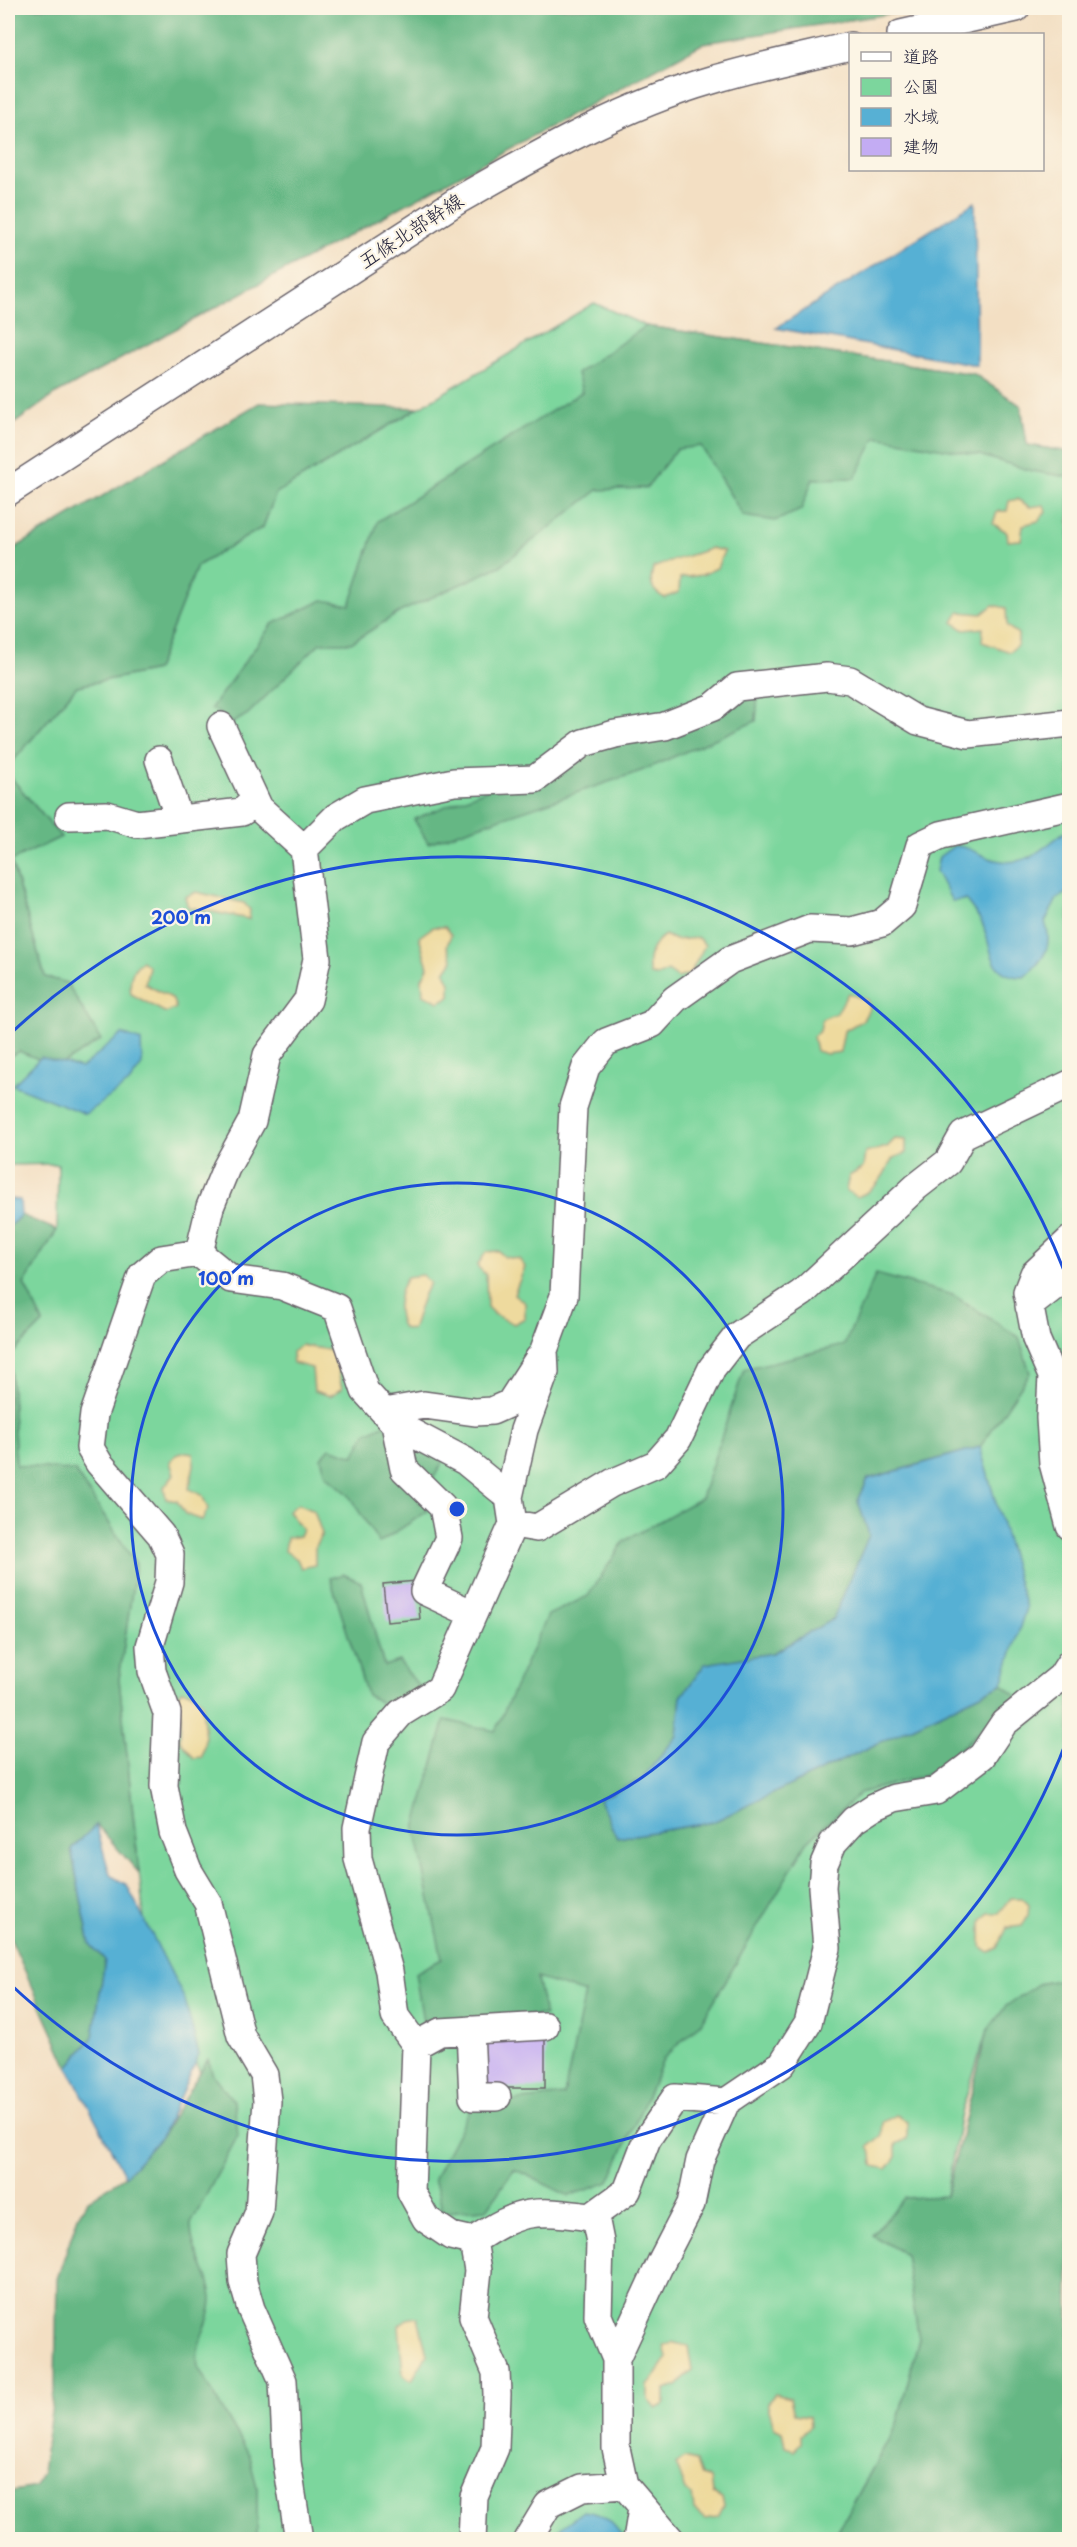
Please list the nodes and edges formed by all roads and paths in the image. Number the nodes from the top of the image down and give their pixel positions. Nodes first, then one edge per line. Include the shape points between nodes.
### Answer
1 (1016, 8) edge
2 (905, 33) edge
3 (849, 46) edge
4 (8, 492) edge
5 (1070, 723) edge
6 (221, 726) dead end
7 (159, 760) dead end
8 (255, 800) junction
9 (1070, 806) edge
10 (69, 816) dead end
11 (179, 819) junction
12 (304, 849) junction
13 (1070, 1083) edge
14 (1070, 1240) edge
15 (200, 1253) junction
16 (1070, 1274) edge
17 (1029, 1306) junction
18 (544, 1350) junction
19 (390, 1418) junction
20 (509, 1497) junction
21 (513, 1524) junction
22 (1070, 1526) edge
23 (473, 1614) junction
24 (1070, 1663) edge
25 (545, 2026) dead end
26 (470, 2030) junction
27 (416, 2045) junction
28 (497, 2097) dead end
29 (726, 2102) junction
30 (591, 2217) junction
31 (473, 2241) junction
32 (616, 2359) junction
33 (624, 2485) junction
34 (642, 2509) junction
35 (299, 2540) edge
36 (472, 2540) edge
37 (527, 2540) edge
38 (637, 2540) edge
39 (671, 2540) edge

1 - 2 street
3 - 4 street, 五條北部幹線 via 664,96 530,158 460,199
5 - 12 street via 968,734 918,721 850,680 827,677 737,687 713,706 665,726 583,743 535,780 454,782 365,800 336,818
6 - 8 street
7 - 11 street
8 - 11 street via 242,812
8 - 12 street via 258,808
9 - 18 street via 941,835 920,845 902,906 882,923 852,931 810,929 730,960 675,999 652,1024 606,1042 586,1067 573,1107 564,1296
10 - 11 street via 107,814 137,824
12 - 15 street via 317,959 308,1000 267,1055 252,1121 210,1207
13 - 21 street via 963,1136 948,1162 802,1293 737,1336 712,1368 678,1439 656,1464 603,1487 537,1528
14 - 17 street via 1034,1274 1028,1292
15 - 19 street via 231,1279 282,1286 337,1308 365,1391
15 - 35 street via 161,1259 142,1275 94,1414 90,1448 161,1535 170,1554 169,1582 150,1646 152,1671 167,1713 164,1786 172,1832 208,1903 241,2036 264,2075 267,2101 259,2212 242,2254 243,2282 283,2381 287,2462
16 - 17 street
17 - 22 street via 1036,1339 1052,1376 1053,1463
18 - 19 street via 510,1403 492,1411 424,1405
18 - 20 street via 545,1372 524,1430
19 - 20 street via 465,1461
19 - 23 street via 404,1469 443,1507 449,1538 424,1592
20 - 21 street
21 - 23 street
23 - 27 street via 440,1689 400,1713 376,1742 357,1828 358,1858 389,1971 395,2016
24 - 29 street via 1061,1677 1004,1723 982,1755 936,1791 894,1798 874,1807 854,1820 833,1843 824,1864 822,1887 827,1948 808,2023 782,2064
25 - 26 street
26 - 27 street via 440,2032
26 - 28 street via 473,2097
27 - 31 street via 411,2192 426,2219 452,2236
29 - 30 street via 675,2098 647,2139 627,2191
29 - 32 street via 700,2160 691,2204
30 - 31 street via 541,2210 503,2221
30 - 32 street via 596,2222 600,2242 598,2316
31 - 36 street via 478,2270 473,2317 496,2372 497,2394 495,2448 474,2497
32 - 33 street via 616,2448
33 - 34 street
33 - 37 street via 582,2488 548,2505
34 - 38 street
34 - 39 street

